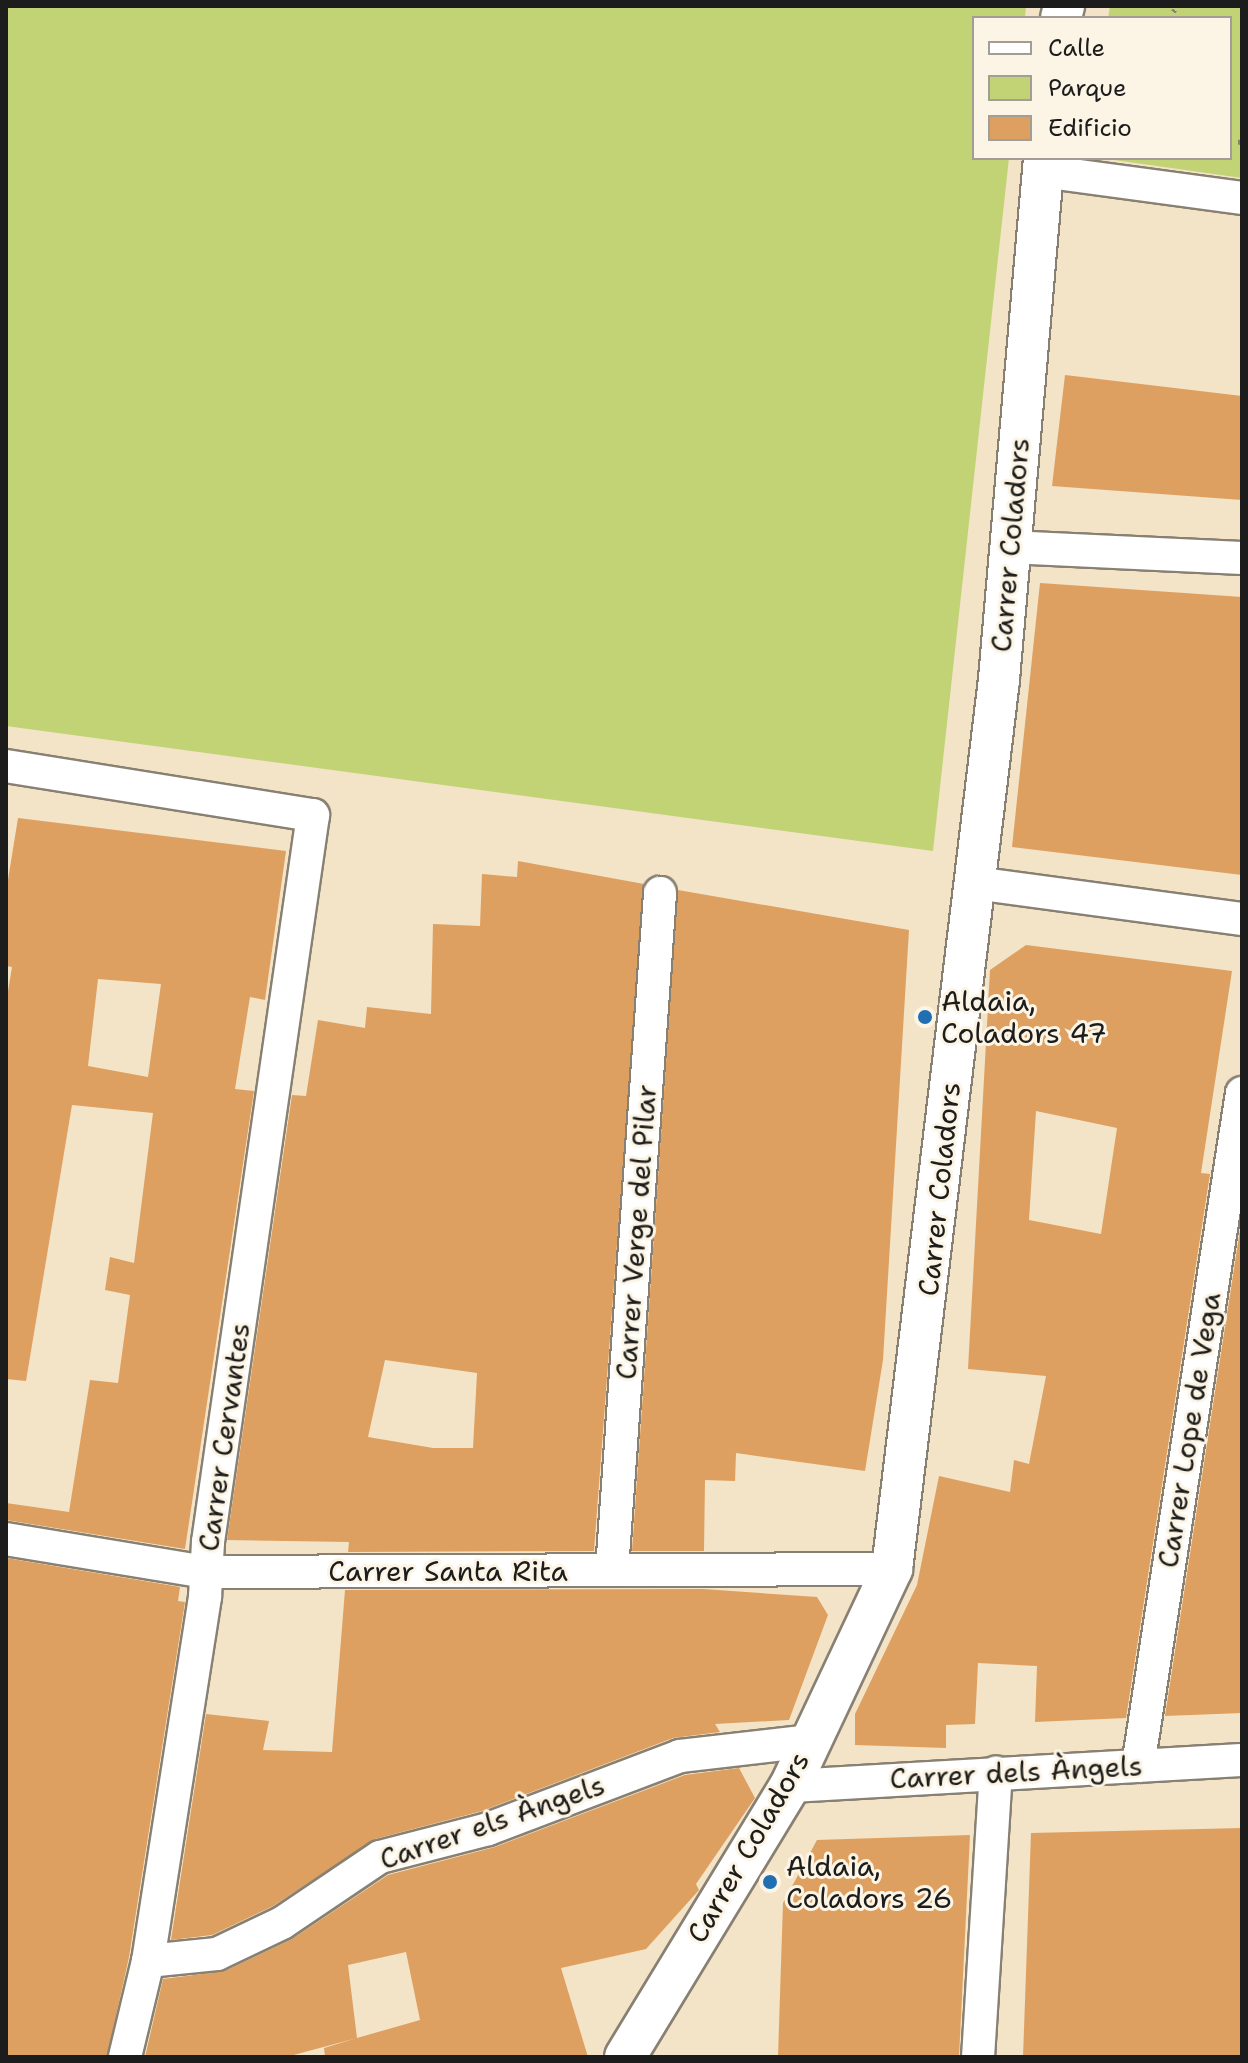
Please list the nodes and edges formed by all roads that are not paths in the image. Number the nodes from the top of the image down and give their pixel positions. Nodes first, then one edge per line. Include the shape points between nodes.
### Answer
1 (1043, 165) edge
2 (1242, 198) edge
3 (1009, 547) junction
4 (1242, 558) edge
5 (6, 766) edge
6 (975, 883) junction
7 (660, 893) dead end
8 (1242, 919) edge
9 (1242, 1093) edge
10 (6, 1539) edge
11 (892, 1569) junction
12 (612, 1570) junction
13 (206, 1572) junction
14 (809, 1741) junction
15 (1242, 1760) edge
16 (1138, 1766) junction
17 (996, 1773) junction
18 (790, 1786) junction
19 (148, 1961) junction
20 (125, 2057) edge
21 (625, 2057) edge
22 (978, 2057) edge

1 - 2 street
1 - 3 street, Carrer Coladors
3 - 4 street
3 - 6 street, Carrer Coladors
5 - 13 street, Carrer Cervantes via 313,815
6 - 8 street
6 - 11 street, Carrer Coladors
7 - 12 street, Carrer Verge del Pilar
9 - 16 street, Carrer Lope de Vega
10 - 13 street, Carrer Santa Rita
11 - 12 street, Carrer Santa Rita
11 - 14 street, Carrer Coladors
12 - 13 street, Carrer Santa Rita
13 - 19 street, Carrer Cervantes
14 - 18 street, Carrer Coladors
14 - 19 street, Carrer els Àngels via 680,1756 488,1829 380,1857 282,1923 217,1954
15 - 16 street, Carrer dels Àngels
16 - 17 street, Carrer dels Àngels
17 - 18 street, Carrer dels Àngels
17 - 22 street
18 - 21 street, Carrer Coladors
19 - 20 street, Carrer Cervantes

